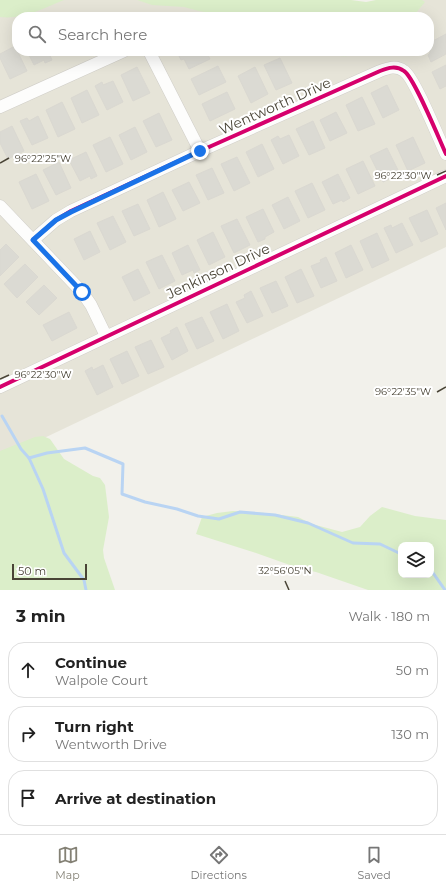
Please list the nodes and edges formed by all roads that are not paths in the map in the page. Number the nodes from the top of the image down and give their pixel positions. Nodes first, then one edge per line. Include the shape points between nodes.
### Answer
1 (113, 56) edge
2 (152, 56) edge
3 (0, 107) edge
4 (200, 151) junction
5 (446, 154) edge
6 (446, 176) edge
7 (0, 206) edge
8 (33, 240) junction
9 (106, 336) junction
10 (0, 387) edge

1 - 3 street
2 - 4 street
4 - 5 street, Wentworth Drive via 380,71 396,68 404,70 412,80
4 - 8 street, Wentworth Drive via 71,212 56,220
6 - 9 street, Jenkinson Drive
7 - 8 street
8 - 9 street via 82,292
9 - 10 street, Jenkinson Drive

